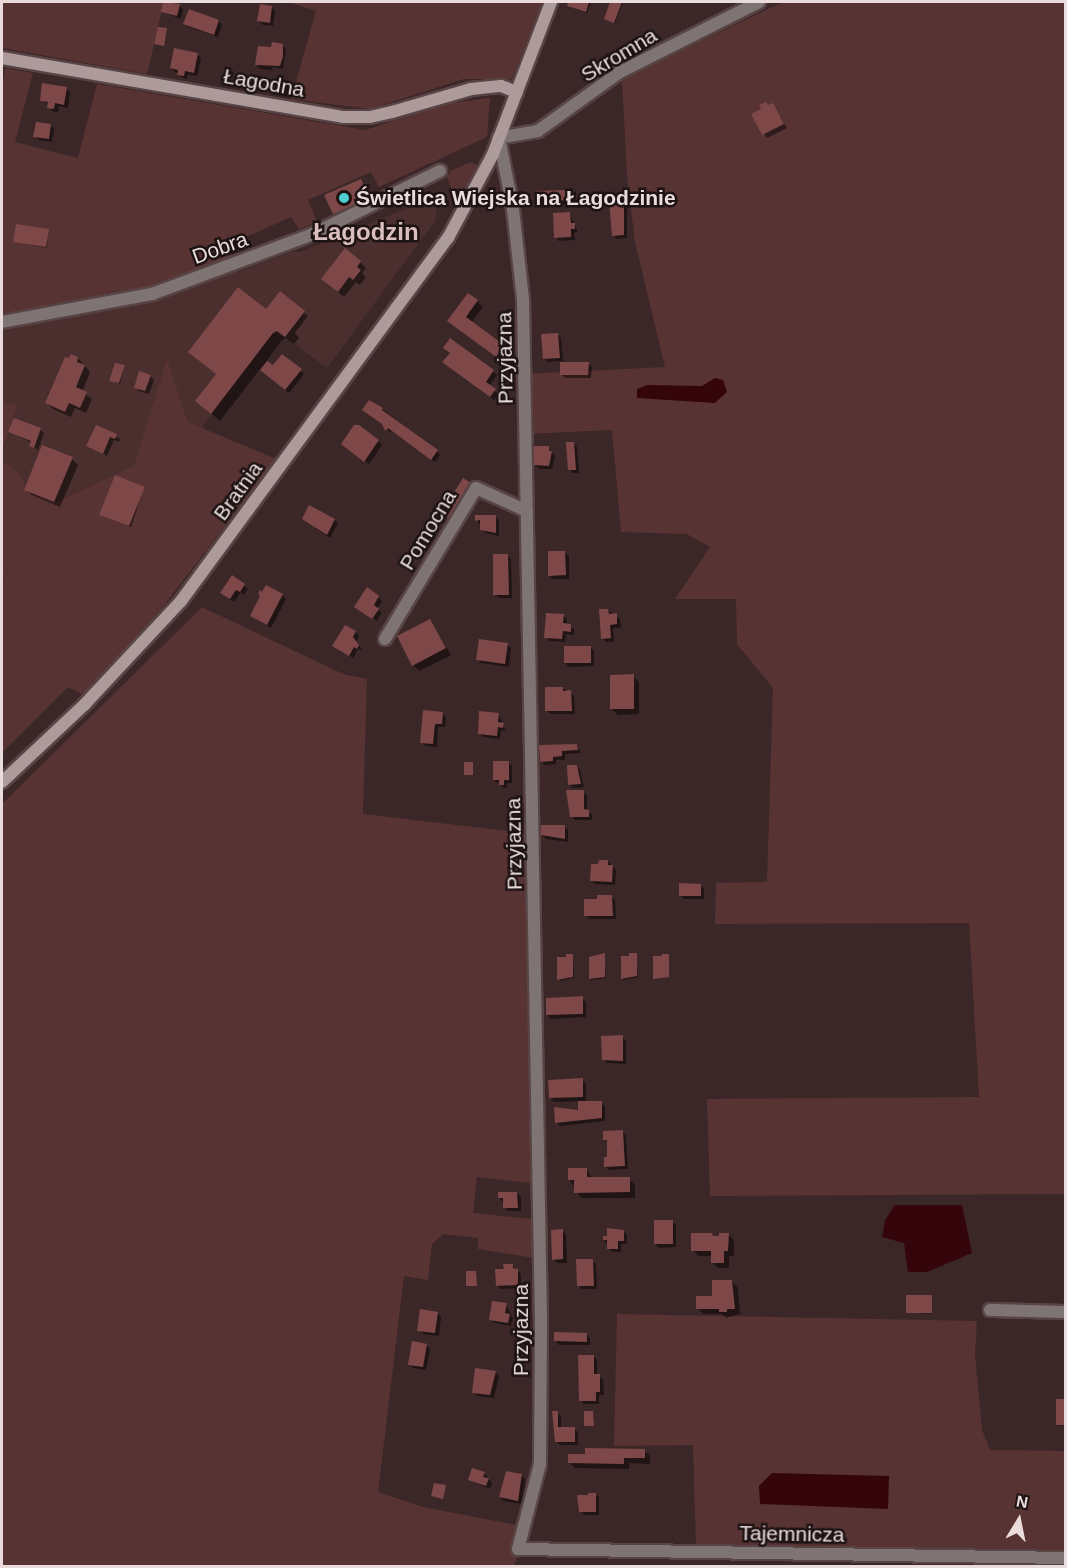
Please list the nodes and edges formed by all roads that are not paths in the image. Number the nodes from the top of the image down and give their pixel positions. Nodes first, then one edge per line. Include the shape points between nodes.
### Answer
1 (551, 2) edge
2 (759, 2) edge
3 (2, 58) edge
4 (516, 92) junction
5 (499, 138) junction
6 (440, 171) dead end
7 (2, 322) edge
8 (527, 511) junction
9 (385, 639) dead end
10 (2, 782) edge
11 (990, 1310) dead end
12 (1065, 1312) edge
13 (518, 1549) joint
14 (1065, 1558) edge

1 - 4 street, Bratnia
2 - 5 street, Skromna via 620,72 537,131
3 - 4 street, Łagodna via 344,117 370,117 471,89 501,86
4 - 5 street, Bratnia
5 - 8 street, Przyjazna via 513,209 523,300
5 - 10 street, Bratnia via 448,238 181,602 85,704
6 - 7 street, Dobra via 313,234 152,294
8 - 9 street, Pomocna via 476,488
8 - 13 street, Przyjazna via 540,1464
11 - 12 street
13 - 14 street, Tajemnicza

